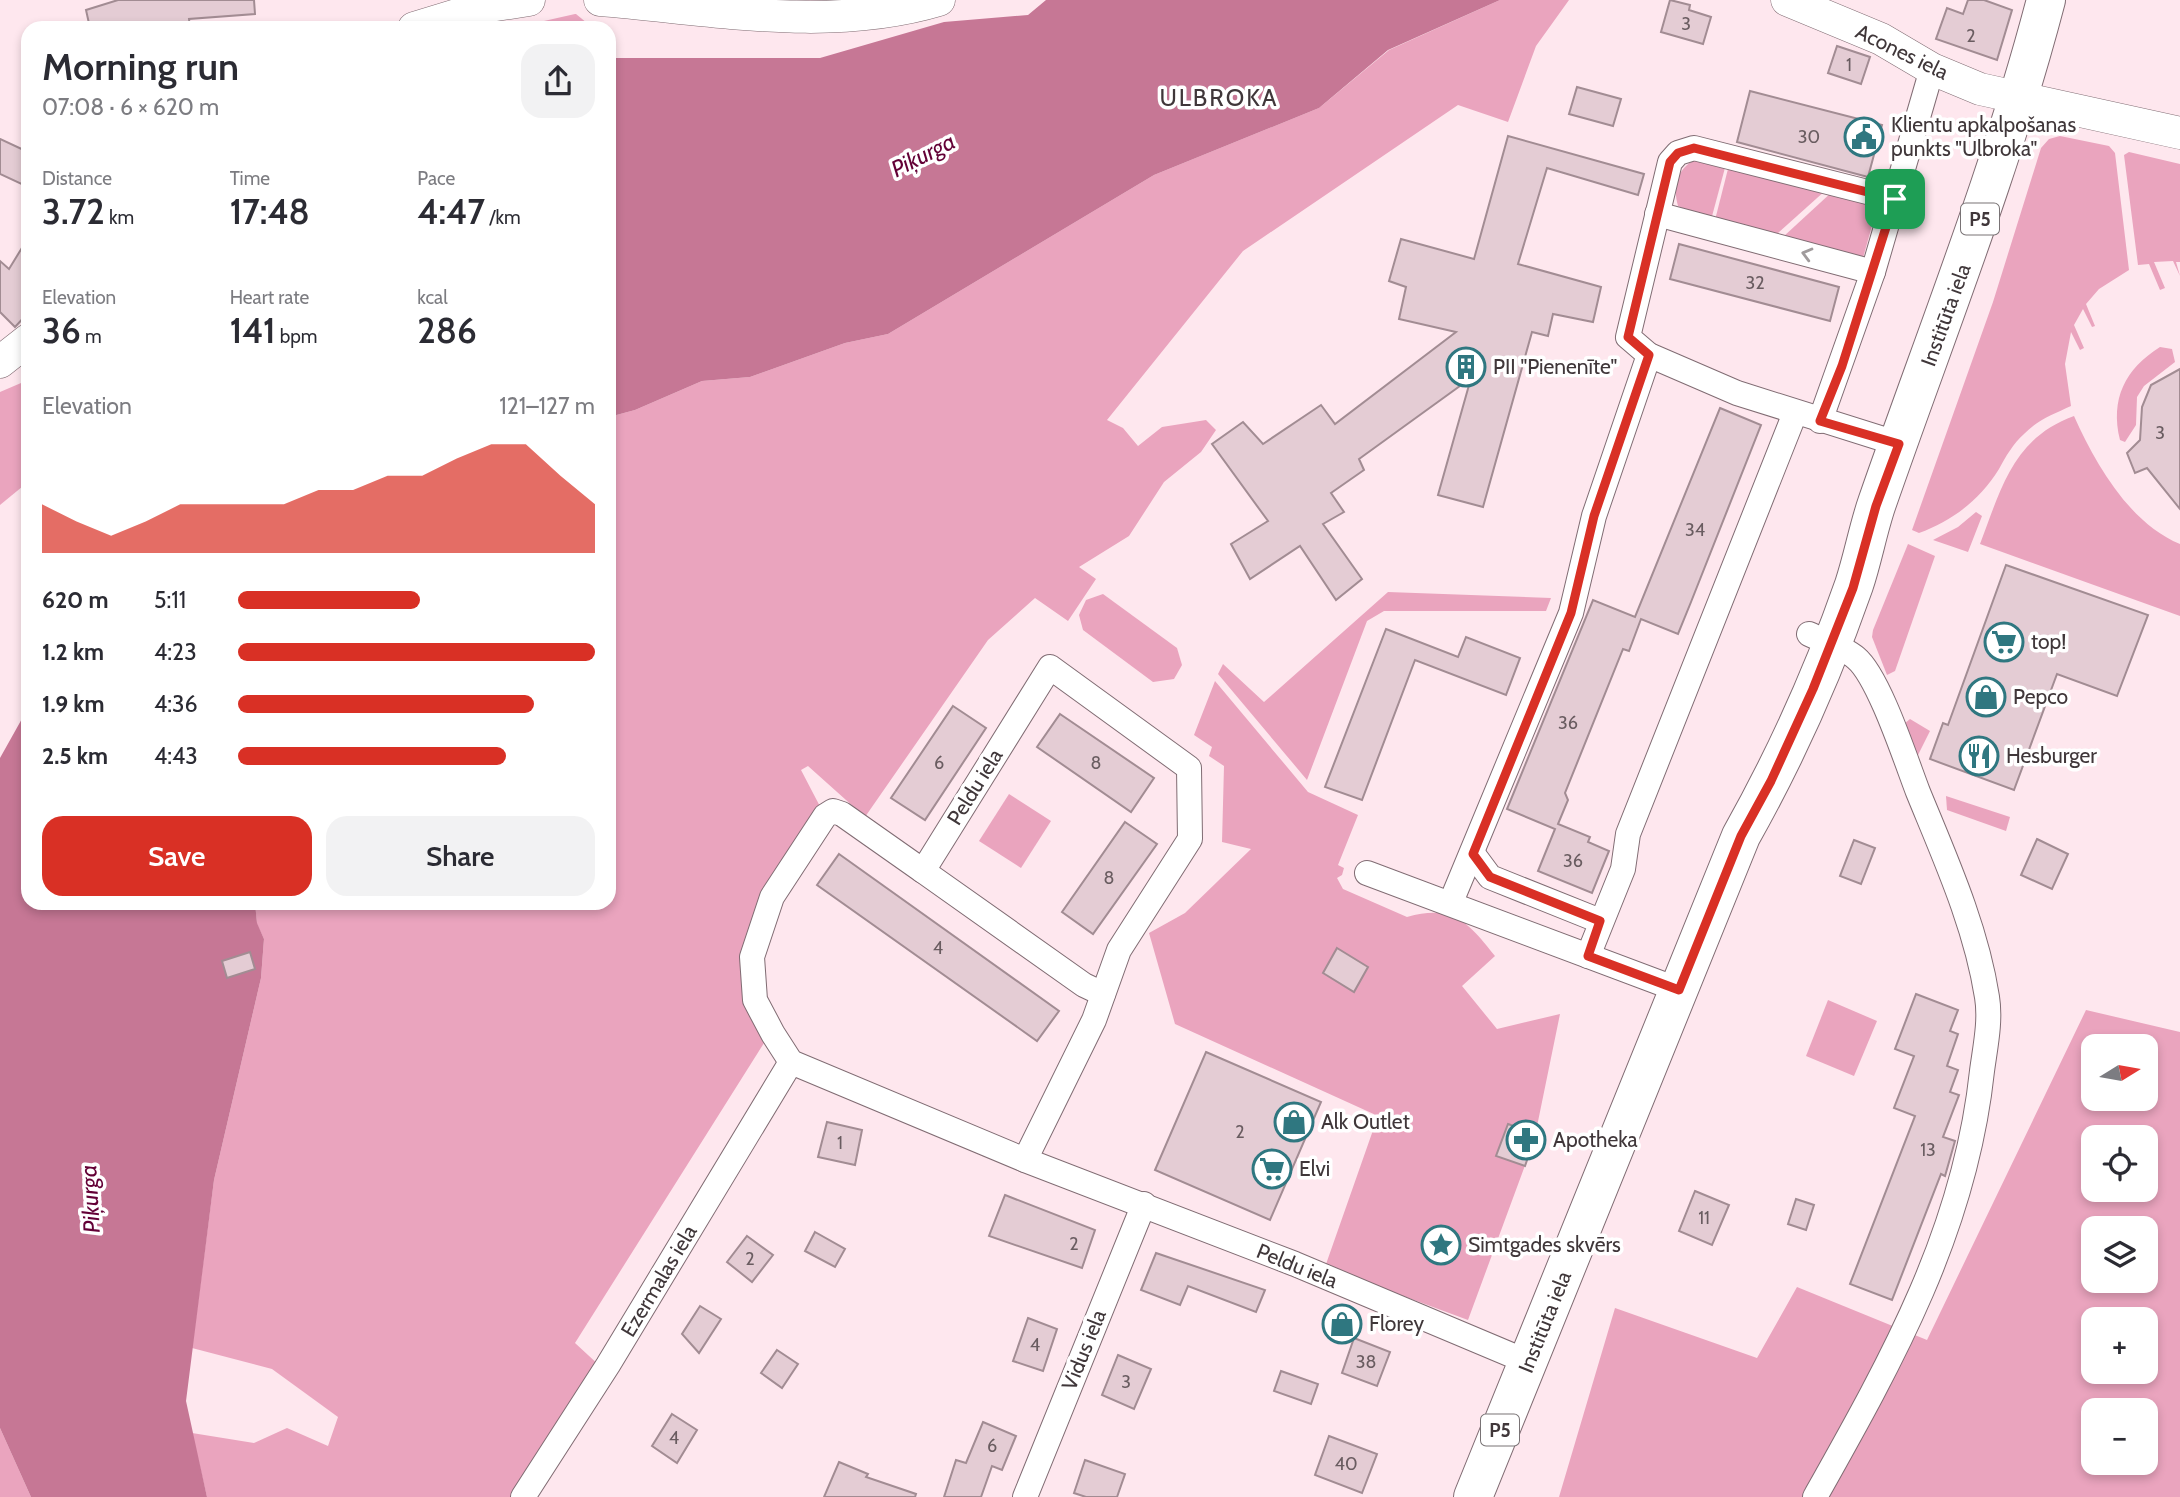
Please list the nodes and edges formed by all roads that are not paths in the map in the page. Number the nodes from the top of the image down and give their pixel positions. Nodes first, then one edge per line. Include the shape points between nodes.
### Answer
1 (529, 0) edge
2 (600, 0) edge
3 (939, 0) edge
4 (1787, 0) edge
5 (2046, 0) edge
6 (437, 21) edge
7 (1932, 69) junction
8 (2019, 97) junction
9 (2180, 133) edge
10 (1895, 199) junction
11 (1657, 214) junction
12 (1873, 271) junction
13 (21, 346) edge
14 (1649, 355) junction
15 (0, 362) edge
16 (1795, 413) junction
17 (1820, 421) junction
18 (1899, 444) junction
19 (1820, 639) junction
20 (1473, 854) junction
21 (923, 871) junction
22 (1367, 873) dead end
23 (1451, 902) junction
24 (1600, 921) junction
25 (1588, 956) junction
26 (1679, 990) junction
27 (1103, 994) junction
28 (792, 1062) junction
29 (1025, 1160) junction
30 (1144, 1203) junction
31 (1528, 1362) junction
32 (523, 1497) edge
33 (1025, 1497) edge
34 (1473, 1497) edge
35 (1815, 1497) edge

1 - 6 street
2 - 3 street via 819,18
4 - 7 street, Acones iela via 1881,39
5 - 8 main road, Institūta iela / P5
7 - 8 street, Acones iela via 1980,89
7 - 10 street
8 - 9 street, Acones iela
8 - 18 main road, Institūta iela / P5
10 - 11 street via 1694,148 1678,153 1670,162
10 - 12 street
12 -> 11 street
11 - 14 street via 1628,337
12 - 17 street
13 - 15 street
14 - 16 street
14 - 20 street via 1594,516 1571,613
16 - 17 street
16 - 24 street via 1637,809 1623,869
17 - 18 street
18 - 19 main road, Institūta iela / P5 via 1876,506 1830,580
19 - 26 main road, Institūta iela / P5 via 1767,740 1741,836
19 - 35 street via 1856,658 1883,705 1962,902 1988,1006 1978,1113 1948,1226 1929,1279 1885,1371
20 - 23 street
20 - 24 street via 1490,877
21 - 27 street
21 - 27 street, Peldu iela via 1050,667 1189,768 1190,839 1119,950
21 - 28 street via 842,814 833,811 825,816 772,897 752,957 755,1000
22 - 23 street
23 - 25 street
24 - 25 street
25 - 26 street
26 - 31 main road, Institūta iela / P5
27 - 29 street, Peldu iela
28 - 29 street, Peldu iela
28 - 32 street, Ezermalas iela
29 - 30 street, Peldu iela
30 - 31 street, Peldu iela
30 - 33 street, Vidus iela
31 - 34 main road, Institūta iela / P5

